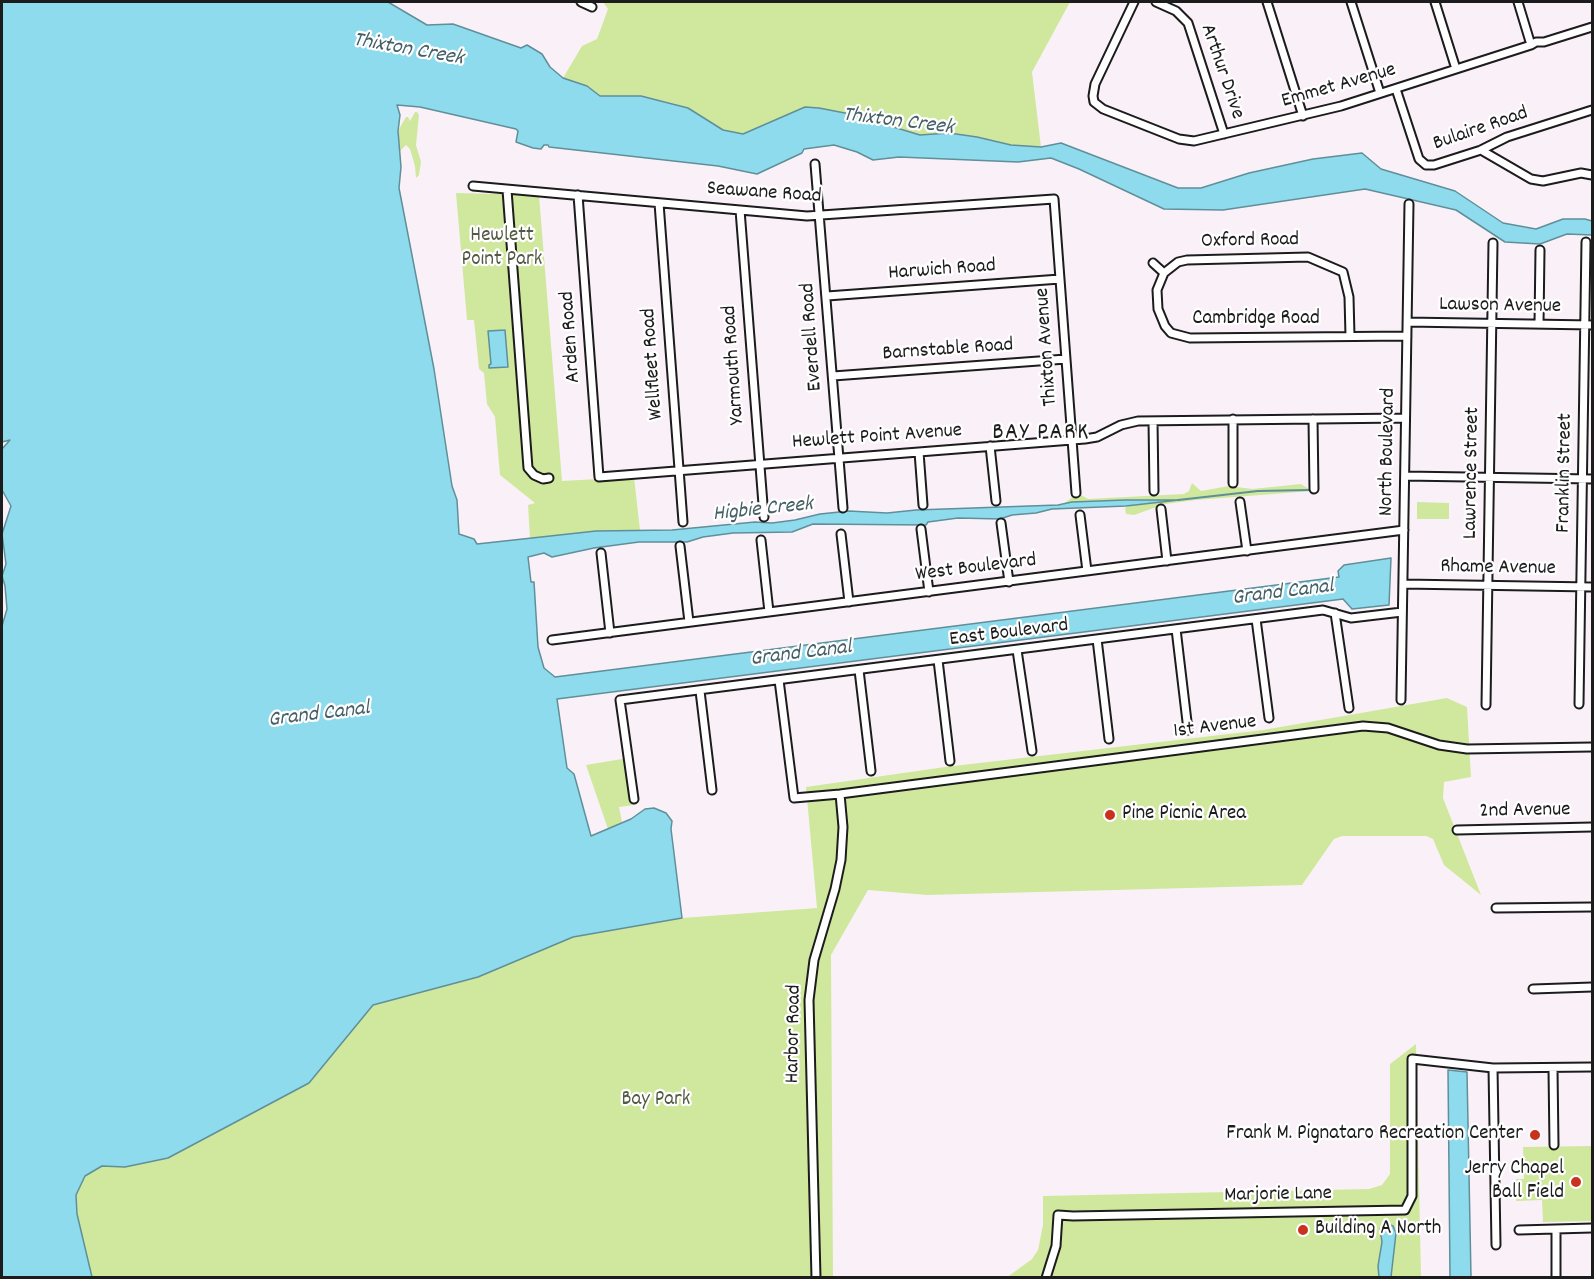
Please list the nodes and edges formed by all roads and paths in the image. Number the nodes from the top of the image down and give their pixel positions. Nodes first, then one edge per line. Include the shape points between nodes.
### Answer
1 (581, 2) edge
2 (1134, 2) edge
3 (1156, 2) edge
4 (1267, 2) edge
5 (1351, 2) edge
6 (1435, 2) edge
7 (1518, 2) edge
8 (592, 8) dead end
9 (1593, 27) edge
10 (1531, 45) junction
11 (1456, 69) junction
12 (1396, 89) junction
13 (1380, 93) junction
14 (1593, 110) edge
15 (1303, 116) junction
16 (1224, 134) junction
17 (1481, 150) junction
18 (815, 164) dead end
19 (1593, 175) edge
20 (473, 186) dead end
21 (507, 190) junction
22 (578, 195) junction
23 (1054, 199) joint
24 (659, 203) junction
25 (1409, 204) dead end
26 (740, 210) junction
27 (821, 215) junction
28 (1586, 242) dead end
29 (1493, 243) dead end
30 (1540, 250) dead end
31 (1153, 263) dead end
32 (1164, 273) junction
33 (1060, 279) junction
34 (827, 296) junction
35 (1407, 322) junction
36 (1492, 323) junction
37 (1539, 324) junction
38 (1589, 325) edge
39 (1350, 336) junction
40 (1407, 336) junction
41 (1066, 359) junction
42 (833, 376) junction
43 (1406, 418) junction
44 (1233, 419) junction
45 (1313, 419) junction
46 (1153, 421) junction
47 (1072, 440) junction
48 (990, 447) junction
49 (919, 452) junction
50 (839, 458) junction
51 (759, 464) junction
52 (679, 470) junction
53 (1405, 476) junction
54 (599, 477) joint
55 (1490, 477) junction
56 (549, 478) dead end
57 (1583, 479) junction
58 (1593, 479) edge
59 (1233, 483) dead end
60 (1314, 489) dead end
61 (1154, 491) dead end
62 (1076, 493) dead end
63 (996, 501) dead end
64 (1240, 502) dead end
65 (923, 506) dead end
66 (843, 508) dead end
67 (1161, 509) dead end
68 (1080, 514) dead end
69 (764, 517) dead end
70 (683, 522) dead end
71 (1000, 523) dead end
72 (921, 529) dead end
73 (1404, 530) junction
74 (841, 534) dead end
75 (761, 540) dead end
76 (680, 546) dead end
77 (1247, 550) junction
78 (600, 553) dead end
79 (1167, 561) junction
80 (1088, 571) junction
81 (1009, 582) junction
82 (1403, 584) junction
83 (1488, 585) junction
84 (1581, 587) junction
85 (1593, 587) edge
86 (928, 592) junction
87 (849, 602) junction
88 (769, 612) junction
89 (1402, 612) junction
90 (1335, 614) junction
91 (1256, 619) junction
92 (690, 622) junction
93 (1176, 629) junction
94 (610, 633) junction
95 (1097, 639) junction
96 (552, 640) dead end
97 (1017, 650) junction
98 (938, 660) junction
99 (858, 670) junction
100 (779, 680) junction
101 (700, 691) junction
102 (1401, 700) dead end
103 (1579, 704) dead end
104 (1486, 705) dead end
105 (1348, 708) dead end
106 (1269, 718) dead end
107 (1188, 729) dead end
108 (1109, 738) dead end
109 (1593, 747) edge
110 (1032, 751) dead end
111 (950, 761) dead end
112 (871, 771) dead end
113 (712, 790) dead end
114 (840, 794) junction
115 (634, 799) dead end
116 (1593, 827) edge
117 (1458, 830) dead end
118 (1593, 907) edge
119 (1496, 909) dead end
120 (1593, 987) edge
121 (1533, 989) dead end
122 (1593, 1067) edge
123 (1493, 1068) junction
124 (1553, 1069) junction
125 (1554, 1145) dead end
126 (1593, 1228) edge
127 (1556, 1229) junction
128 (1519, 1230) dead end
129 (1496, 1245) dead end
130 (816, 1278) edge
131 (1046, 1278) edge
132 (1556, 1278) edge

1 - 8 street
2 - 16 street, Emmet Avenue via 1095,84 1094,102 1179,139 1194,141
3 - 16 street, Arthur Drive via 1176,11 1188,23
4 - 15 street
5 - 13 street
6 - 11 street
7 - 10 street
9 - 10 street, Emmet Avenue
10 - 11 street, Emmet Avenue
11 - 12 street, Emmet Avenue
12 - 13 street, Emmet Avenue
12 - 17 street, Bulaire Road via 1423,164 1434,165
13 - 15 street, Emmet Avenue
14 - 17 street, Bulaire Road via 1507,137
15 - 16 street, Emmet Avenue
17 - 19 street via 1531,179
18 - 27 street, Everdell Road
20 - 21 street, Seawane Road
21 - 22 street, Seawane Road
21 - 56 street via 528,468 534,475
22 - 24 street, Seawane Road
22 - 54 street, Arden Road
23 - 27 street, Seawane Road
23 - 33 street, Thixton Avenue
24 - 26 street, Seawane Road
24 - 52 street, Wellfleet Road
25 - 35 street, North Boulevard
26 - 27 street, Seawane Road
26 - 51 street, Yarmouth Road
27 - 34 street, Everdell Road
28 - 38 street, Franklin Street
29 - 36 street, Lawrence Street
30 - 37 street
31 - 32 street
32 - 39 street, Cambridge Road via 1156,290 1158,309 1165,327 1176,335
32 - 39 street, Oxford Road via 1178,262 1200,258 1302,256 1319,261 1343,272 1349,297
33 - 34 street, Harwich Road
33 - 41 street, Thixton Avenue
34 - 42 street, Everdell Road
35 - 36 street, Lawson Avenue
35 - 40 street, North Boulevard
36 - 37 street, Lawson Avenue
36 - 55 street, Lawrence Street
37 - 38 street, Lawson Avenue
38 - 57 street, Franklin Street
39 - 40 street, Cambridge Road
40 - 43 street, North Boulevard
41 - 42 street, Barnstable Road
41 - 47 street, Thixton Avenue
42 - 50 street, Everdell Road
43 - 45 street, Hewlett Point Avenue
43 - 53 street, North Boulevard
44 - 45 street, Hewlett Point Avenue
44 - 46 street, Hewlett Point Avenue
44 - 59 street
45 - 60 street
46 - 47 street, Hewlett Point Avenue via 1132,422 1097,437
46 - 61 street
47 - 48 street, Hewlett Point Avenue
47 - 62 street, Thixton Avenue
48 - 49 street, Hewlett Point Avenue
48 - 63 street
49 - 50 street, Hewlett Point Avenue
49 - 65 street
50 - 51 street, Hewlett Point Avenue
50 - 66 street, Everdell Road
51 - 52 street, Hewlett Point Avenue
51 - 69 street, Yarmouth Road
52 - 54 street, Hewlett Point Avenue
52 - 70 street, Wellfleet Road
53 - 55 street
53 - 73 street, North Boulevard
55 - 57 street
55 - 83 street, Lawrence Street
57 - 58 street
57 - 84 street, Franklin Street
64 - 77 street
67 - 79 street
68 - 80 street
71 - 81 street
72 - 86 street
73 - 77 street, West Boulevard
73 - 82 street, North Boulevard
74 - 87 street
75 - 88 street
76 - 92 street
77 - 79 street, West Boulevard
78 - 94 street
79 - 80 street, West Boulevard
80 - 81 street, West Boulevard
81 - 86 street, West Boulevard
82 - 83 street, Rhame Avenue
82 - 89 street, North Boulevard
83 - 84 street, Rhame Avenue
83 - 104 street, Lawrence Street
84 - 85 street, Rhame Avenue
84 - 103 street, Franklin Street
86 - 87 street, West Boulevard
87 - 88 street, West Boulevard
88 - 92 street, West Boulevard
89 - 90 street, East Boulevard via 1351,618
89 - 102 street, North Boulevard
90 - 91 street, East Boulevard via 1323,610
90 - 105 street
91 - 93 street, East Boulevard
91 - 106 street
92 - 94 street, West Boulevard
93 - 95 street, East Boulevard
93 - 107 street
94 - 96 street, West Boulevard
95 - 97 street, East Boulevard
95 - 108 street
97 - 98 street, East Boulevard
97 - 110 street
98 - 99 street, East Boulevard
98 - 111 street
99 - 100 street, East Boulevard
99 - 112 street
100 - 101 street, East Boulevard
100 - 114 street, 1st Avenue via 794,798
101 - 113 street
101 - 115 street, East Boulevard via 620,700
109 - 114 street, 1st Avenue via 1467,749 1439,745 1388,728 1363,726
114 - 130 street, Harbor Road via 841,860 814,960 809,1000
116 - 117 street, 2nd Avenue
118 - 119 street
120 - 121 street
122 - 124 street
123 - 124 street
123 - 129 street
123 - 131 street, Marjorie Lane via 1412,1059 1412,1196 1405,1210 1058,1215 1056,1246
124 - 125 street
126 - 127 street
127 - 128 street
127 - 132 street

